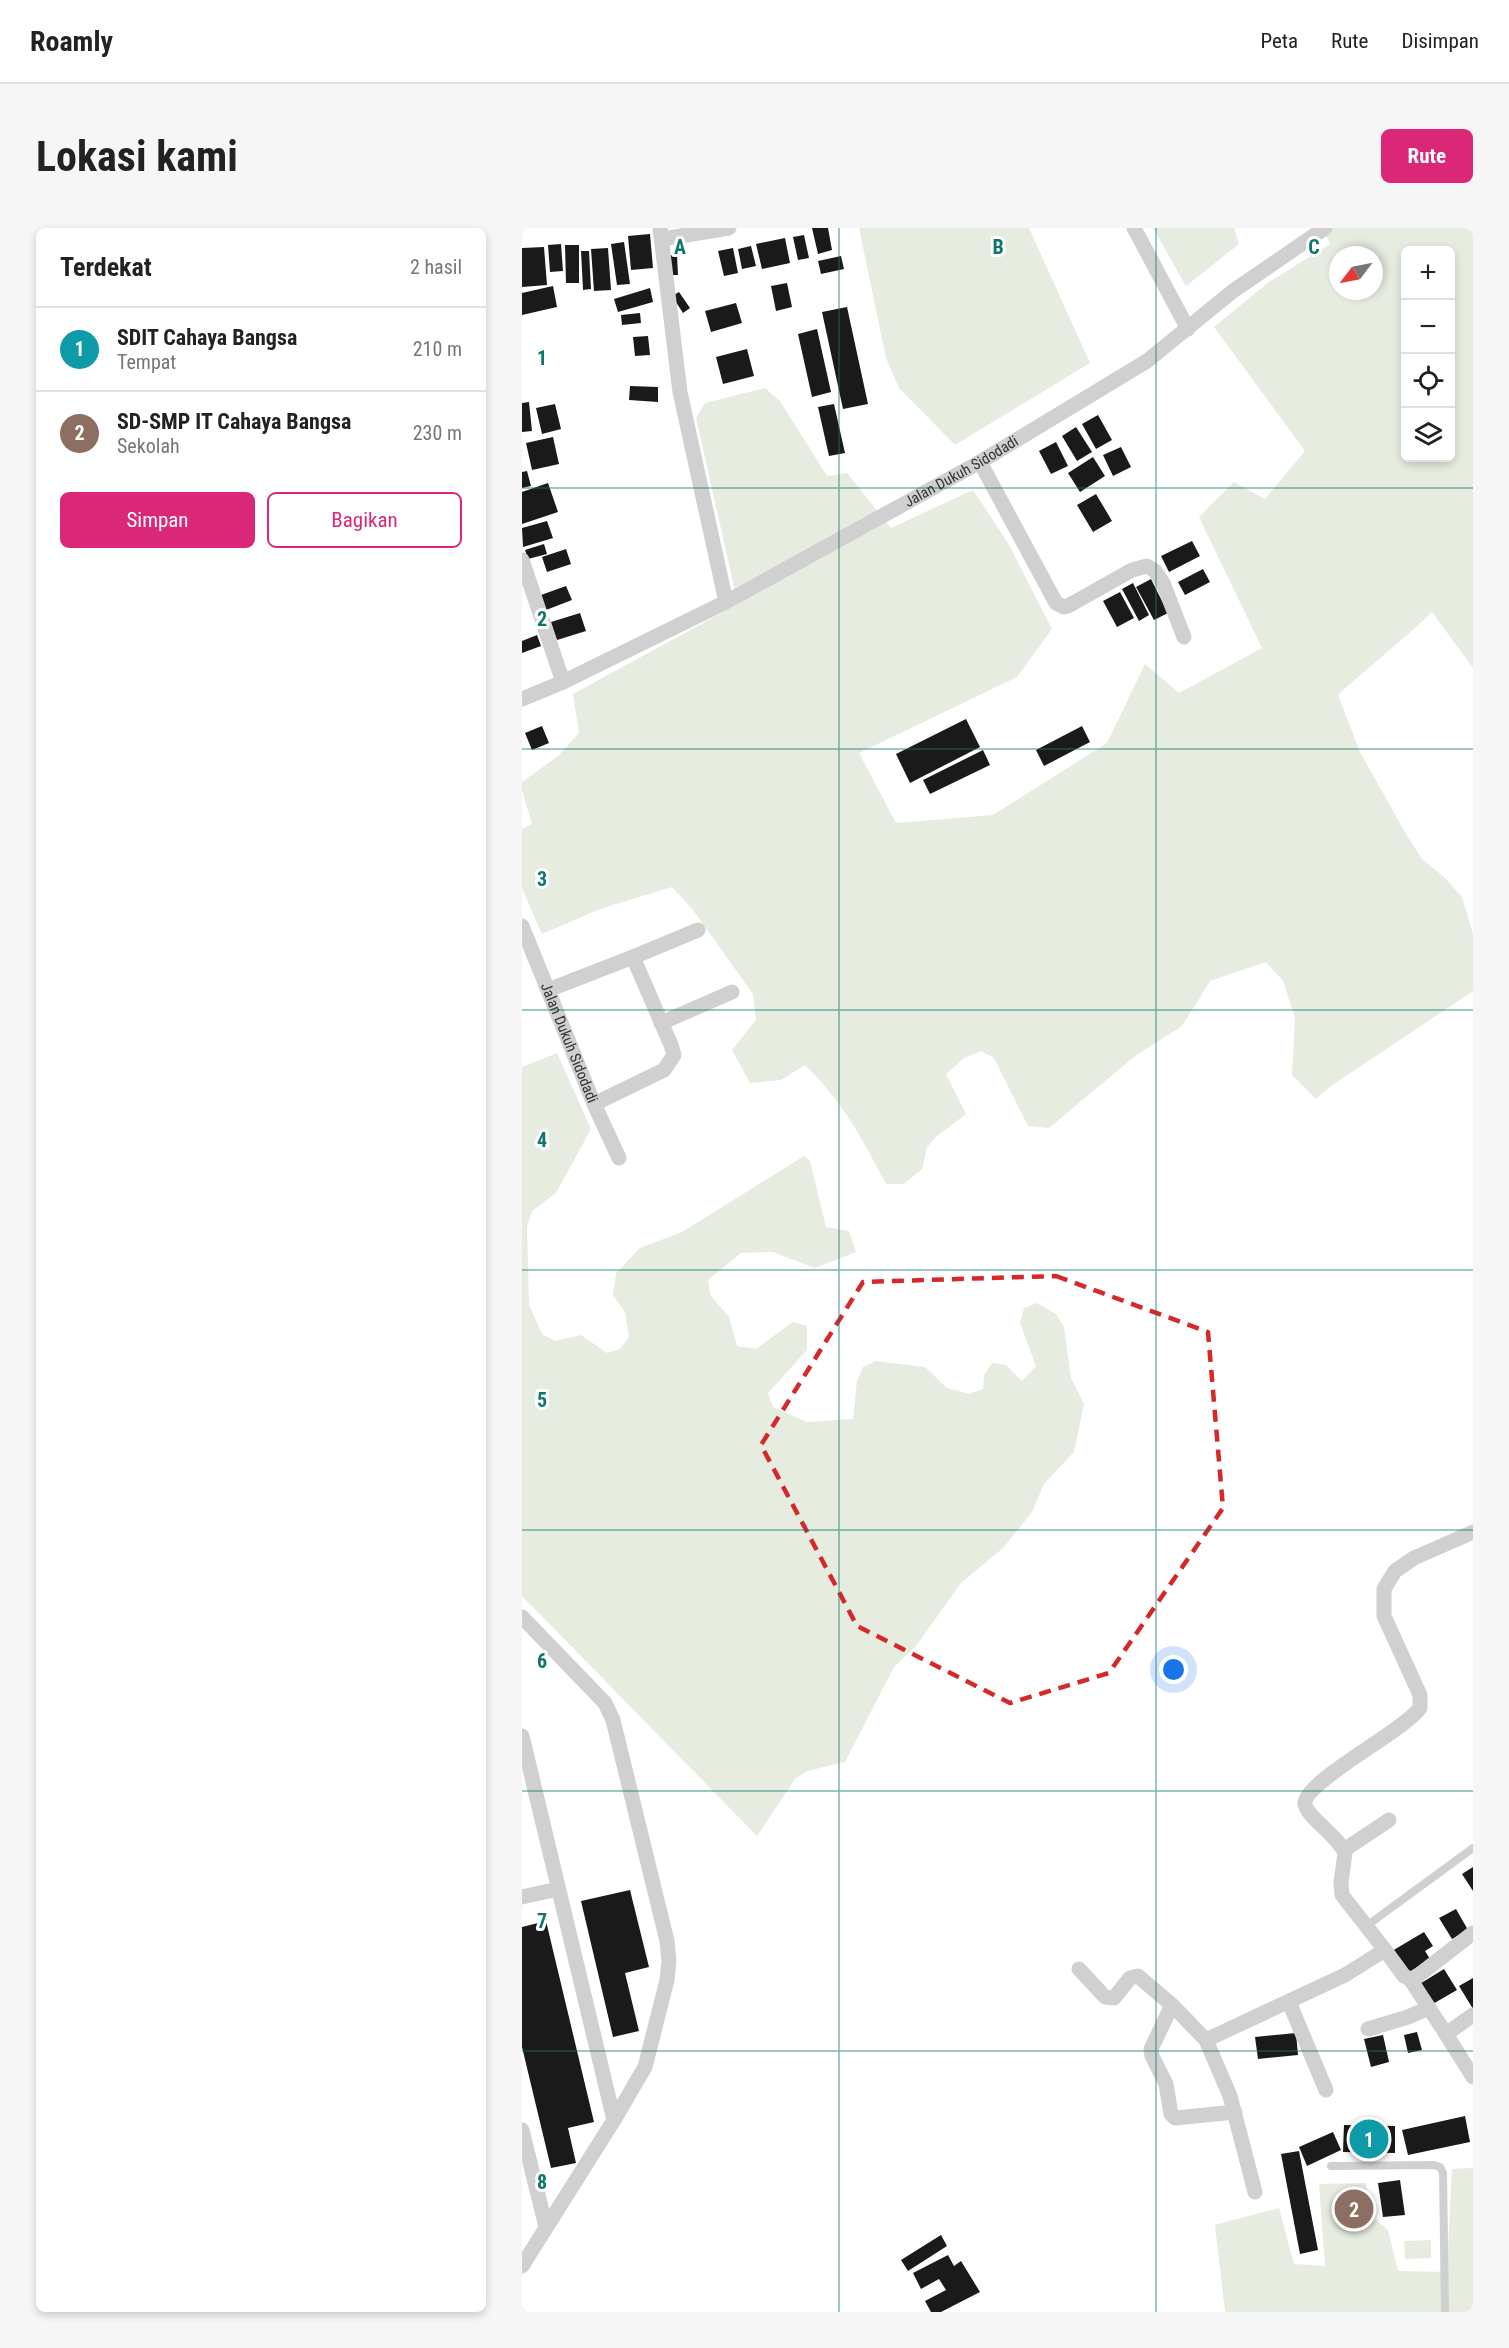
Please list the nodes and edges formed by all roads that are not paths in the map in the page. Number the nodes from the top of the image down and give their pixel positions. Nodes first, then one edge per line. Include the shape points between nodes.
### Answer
1 (729, 228) edge
2 (1134, 228) edge
3 (1325, 228) edge
4 (661, 233) edge
5 (1188, 329) junction
6 (980, 462) junction
7 (522, 561) edge
8 (726, 602) junction
9 (1184, 637) dead end
10 (563, 682) junction
11 (522, 699) edge
12 (522, 926) edge
13 (698, 930) dead end
14 (633, 957) junction
15 (548, 990) junction
16 (732, 992) dead end
17 (661, 1023) junction
18 (594, 1104) junction
19 (619, 1158) dead end
20 (1473, 1532) edge
21 (522, 1617) edge
22 (522, 1736) edge
23 (1389, 1820) dead end
24 (1473, 1848) edge
25 (1344, 1850) junction
26 (558, 1889) junction
27 (522, 1897) edge
28 (1365, 1927) junction
29 (1473, 1933) edge
30 (1385, 1950) junction
31 (1079, 1969) dead end
32 (1410, 1979) junction
33 (1289, 2002) junction
34 (1172, 2005) junction
35 (1429, 2008) junction
36 (1473, 2015) edge
37 (1368, 2030) dead end
38 (1446, 2034) junction
39 (1206, 2040) junction
40 (1473, 2077) edge
41 (1326, 2090) dead end
42 (1235, 2112) junction
43 (614, 2120) junction
44 (522, 2130) edge
45 (1331, 2166) dead end
46 (1256, 2192) dead end
47 (546, 2227) junction
48 (522, 2266) edge
49 (1445, 2312) edge

1 - 4 street
2 - 5 street
3 - 5 street, Jalan Dukuh Sidodadi via 1233,291
4 - 8 street via 681,392
5 - 6 street, Jalan Dukuh Sidodadi via 1147,361
6 - 8 street, Jalan Dukuh Sidodadi
6 - 9 street via 1056,603 1068,606 1132,570 1147,566 1162,583
7 - 10 street
8 - 10 street, Jalan Dukuh Sidodadi
10 - 11 street, Jalan Dukuh Sidodadi
12 - 15 street, Jalan Dukuh Sidodadi
13 - 14 street
14 - 15 street
14 - 17 street
15 - 18 street, Jalan Dukuh Sidodadi
16 - 17 street
17 - 18 street via 674,1055 670,1064
18 - 19 street, Jalan Dukuh Sidodadi
20 - 25 street via 1414,1558 1395,1571 1384,1588 1384,1616 1422,1703 1407,1721 1322,1780 1306,1797 1309,1812
21 - 43 street via 605,1703 613,1720 667,1941 667,1980 645,2067
22 - 26 street
23 - 25 street
24 - 28 lane
25 - 28 street via 1342,1895
26 - 27 street
26 - 43 street
28 - 30 street
29 - 32 street
30 - 32 street
30 - 33 street
31 - 34 street via 1105,1997 1114,1998 1130,1978 1138,1976
32 - 35 street
33 - 39 street
33 - 41 street
34 - 39 street
34 - 42 street via 1151,2049 1166,2084 1172,2115 1187,2118
35 - 37 street
35 - 38 street
36 - 38 street
38 - 40 street
39 - 42 street
42 - 46 street
43 - 47 street
44 - 47 street
45 - 49 lane via 1440,2168
47 - 48 street

